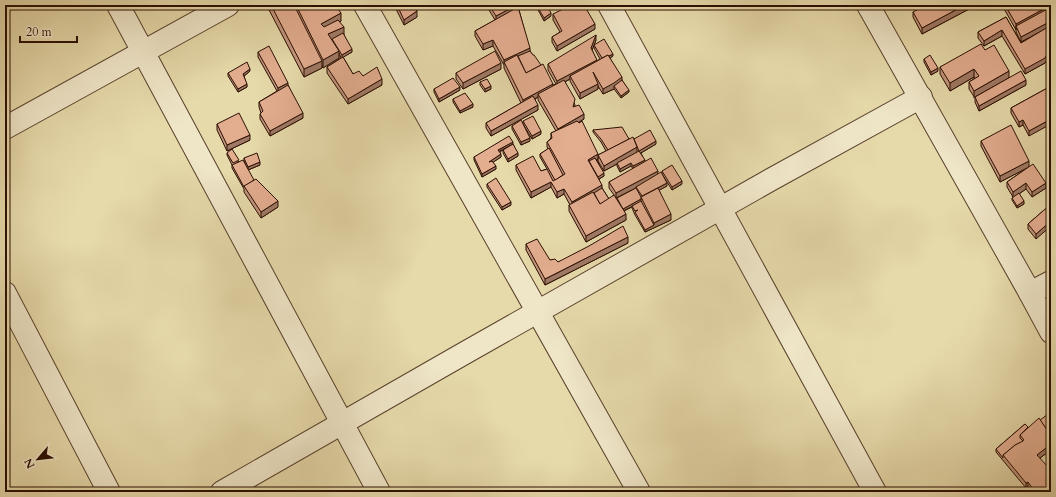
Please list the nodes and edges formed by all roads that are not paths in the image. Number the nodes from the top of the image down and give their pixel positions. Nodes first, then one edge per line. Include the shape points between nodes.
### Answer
1 (118, 5) edge
2 (228, 5) edge
3 (365, 5) edge
4 (609, 5) edge
5 (868, 5) edge
6 (143, 52) junction
7 (921, 97) junction
8 (5, 128) edge
9 (720, 209) junction
10 (1051, 282) edge
11 (5, 293) edge
12 (1030, 293) junction
13 (537, 312) junction
14 (1051, 332) edge
15 (342, 424) junction
16 (109, 492) edge
17 (222, 492) edge
18 (379, 492) edge
19 (639, 492) edge
20 (875, 492) edge

1 - 6 street
2 - 6 street
3 - 13 street
4 - 9 street
5 - 7 street
6 - 8 street
6 - 15 street
7 - 9 street
7 - 12 street
9 - 13 street
9 - 20 street
10 - 12 street
11 - 16 street
12 - 14 street
13 - 15 street
13 - 19 street
15 - 17 street
15 - 18 street

